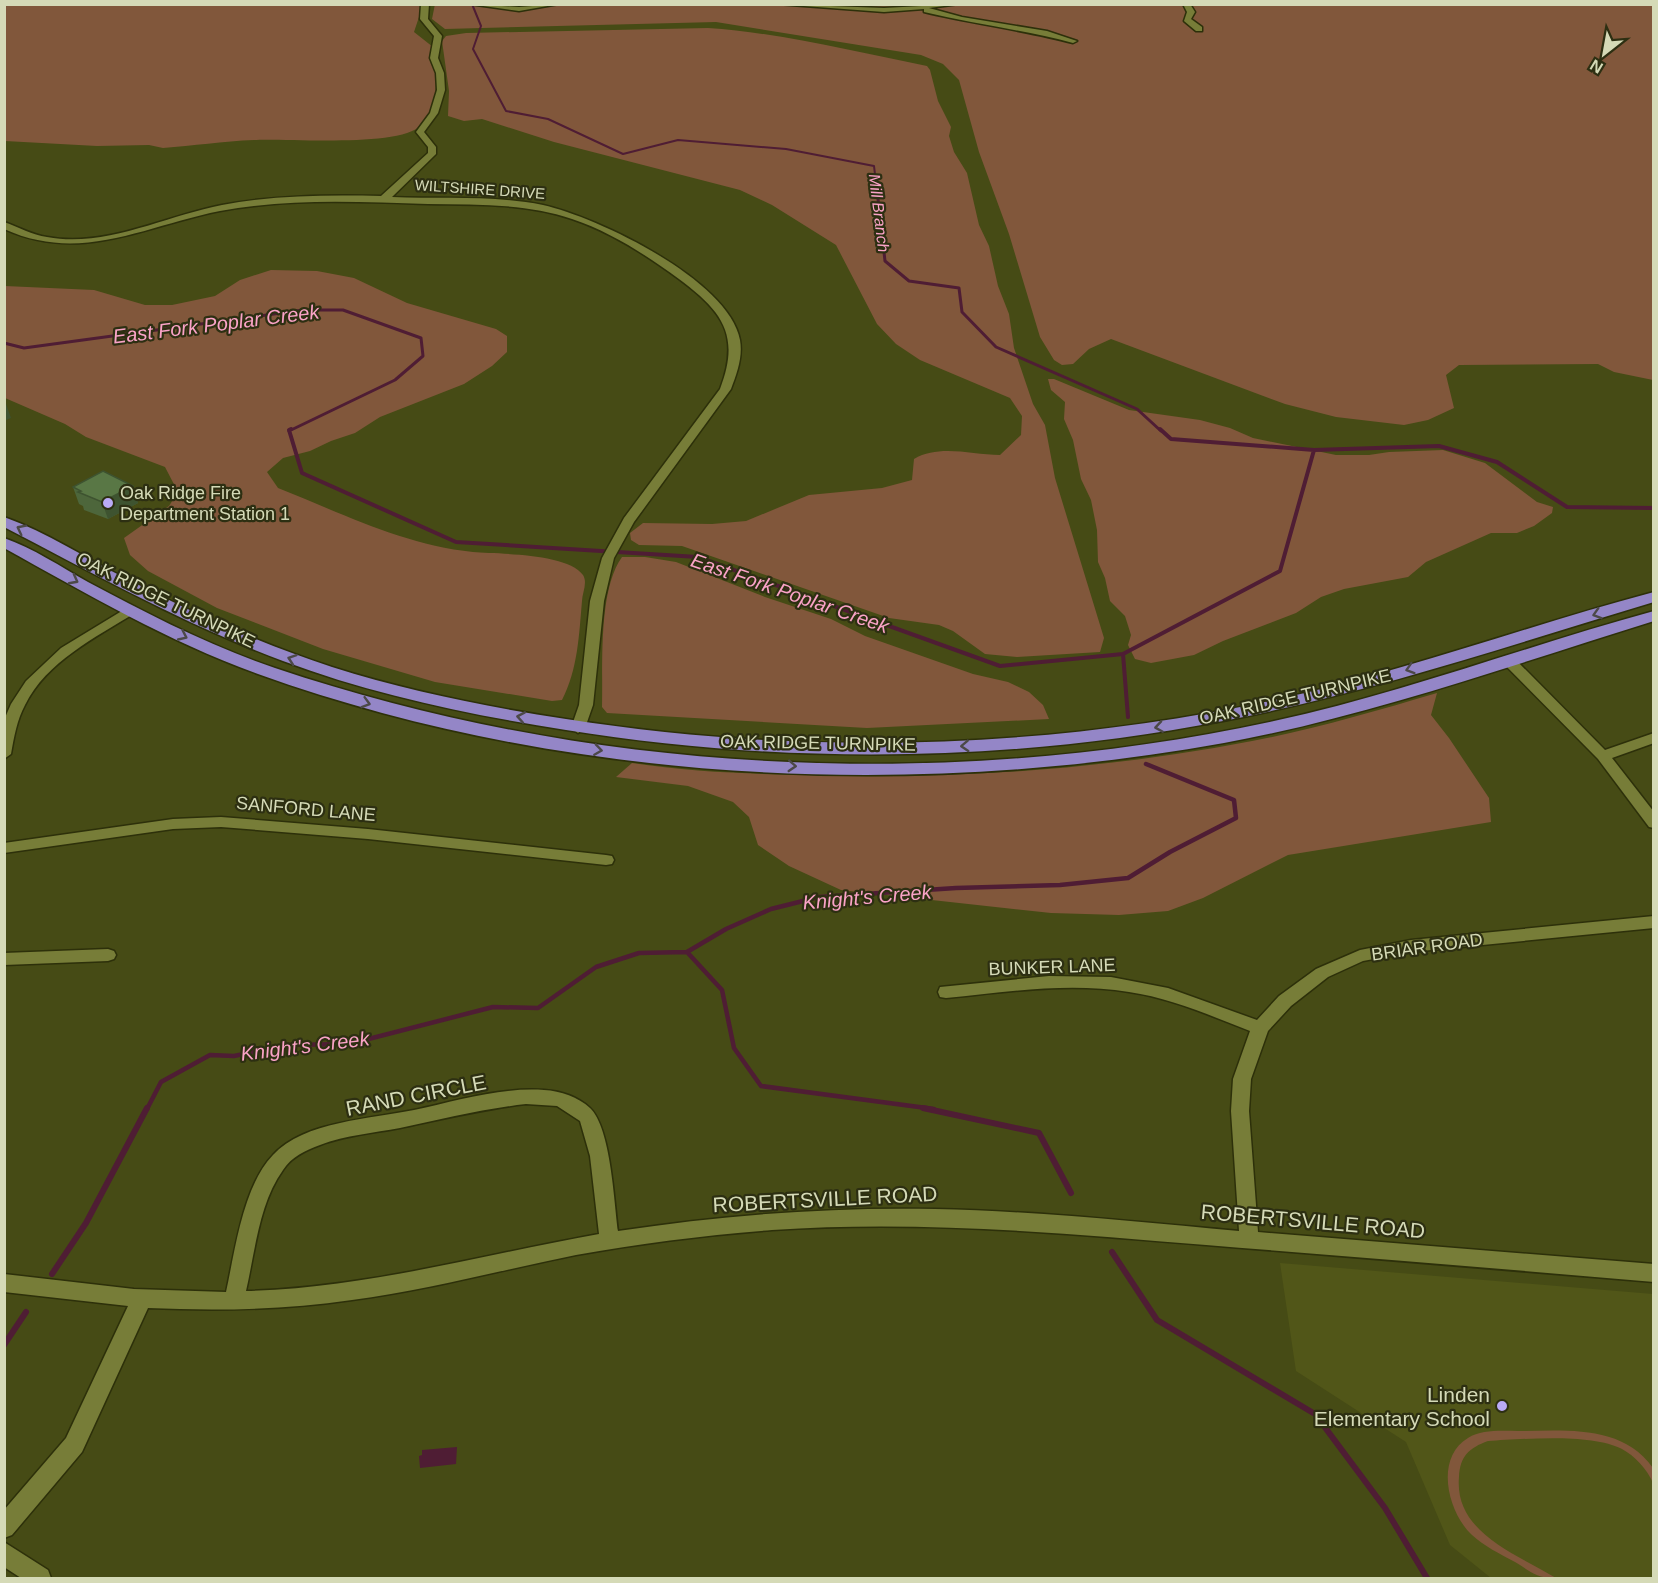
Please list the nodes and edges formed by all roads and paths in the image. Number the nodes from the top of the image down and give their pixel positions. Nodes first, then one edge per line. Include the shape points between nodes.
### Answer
1 (425, 4) edge
2 (472, 4) edge
3 (556, 4) edge
4 (780, 4) edge
5 (956, 4) edge
6 (1186, 4) edge
7 (921, 9) junction
8 (1199, 29) dead end
9 (1073, 41) dead end
10 (384, 199) junction
11 (4, 225) edge
12 (4, 520) edge
13 (4, 542) edge
14 (50, 544) junction
15 (28, 555) junction
16 (1653, 597) edge
17 (151, 598) junction
18 (130, 610) junction
19 (1653, 616) edge
20 (1493, 645) junction
21 (1508, 660) junction
22 (7, 720) edge
23 (578, 728) junction
24 (1653, 738) edge
25 (570, 746) junction
26 (872, 748) junction
27 (4, 754) edge
28 (1603, 756) junction
29 (871, 768) junction
30 (1653, 823) edge
31 (4, 848) edge
32 (606, 860) dead end
33 (1653, 922) edge
34 (108, 955) dead end
35 (4, 959) edge
36 (946, 992) dead end
37 (1260, 1028) junction
38 (1250, 1240) junction
39 (610, 1241) junction
40 (1653, 1273) edge
41 (4, 1283) edge
42 (141, 1300) junction
43 (234, 1302) junction
44 (4, 1527) edge
45 (4, 1552) edge
46 (40, 1578) edge

1 - 10 street via 424,19 438,36 434,58 441,90 434,112 420,132 432,147 432,154
2 - 3 street via 519,9
4 - 7 street
5 - 7 street
6 - 8 street via 1191,12 1187,19
7 - 9 street
10 - 11 street, WILTSHIRE DRIVE via 244,204 87,241 58,242 30,237
10 - 23 street, WILTSHIRE DRIVE via 510,204 576,217 625,240 709,297 723,311 736,343 729,380 628,521 608,558 597,601 586,705
14 -> 12 highway, OAK RIDGE TURNPIKE
13 - 15 highway, OAK RIDGE TURNPIKE
14 - 15 highway
14 - 17 highway, OAK RIDGE TURNPIKE
15 -> 18 highway, OAK RIDGE TURNPIKE
16 -> 20 highway, OAK RIDGE TURNPIKE
17 - 18 highway
23 -> 17 highway, OAK RIDGE TURNPIKE via 385,688 257,646
18 - 22 street via 55,660 35,679
18 -> 25 highway, OAK RIDGE TURNPIKE via 221,654 327,692 437,721
19 - 21 highway, OAK RIDGE TURNPIKE
20 - 21 highway
20 -> 26 highway, OAK RIDGE TURNPIKE via 1336,691 1222,717 1059,739
21 - 28 street
21 - 29 highway, OAK RIDGE TURNPIKE via 1316,717 1173,746 1029,762
22 - 27 street
23 - 25 highway
23 - 26 highway, OAK RIDGE TURNPIKE via 685,741
24 - 28 street
25 -> 29 highway, OAK RIDGE TURNPIKE via 671,759
26 - 29 highway
28 - 30 street
31 - 32 street, SANFORD LANE via 173,824 221,822
33 - 37 street, BRIAR ROAD via 1411,946 1360,956 1313,980 1285,1001
34 - 35 street
36 - 37 street, BUNKER LANE via 1112,983 1174,997
37 - 38 street, BRIAR ROAD via 1242,1079 1240,1111
38 - 39 street, ROBERTSVILLE ROAD via 1056,1224 884,1217 724,1226
38 - 40 street, ROBERTSVILLE ROAD
39 - 43 street, ROBERTSVILLE ROAD via 349,1292
39 - 43 street, RAND CIRCLE via 597,1154 587,1117 559,1099 538,1097 489,1103 342,1132 291,1150 277,1163 259,1199
41 - 42 street, ROBERTSVILLE ROAD
42 - 43 street, ROBERTSVILLE ROAD
42 - 44 street via 74,1444
45 - 46 street

